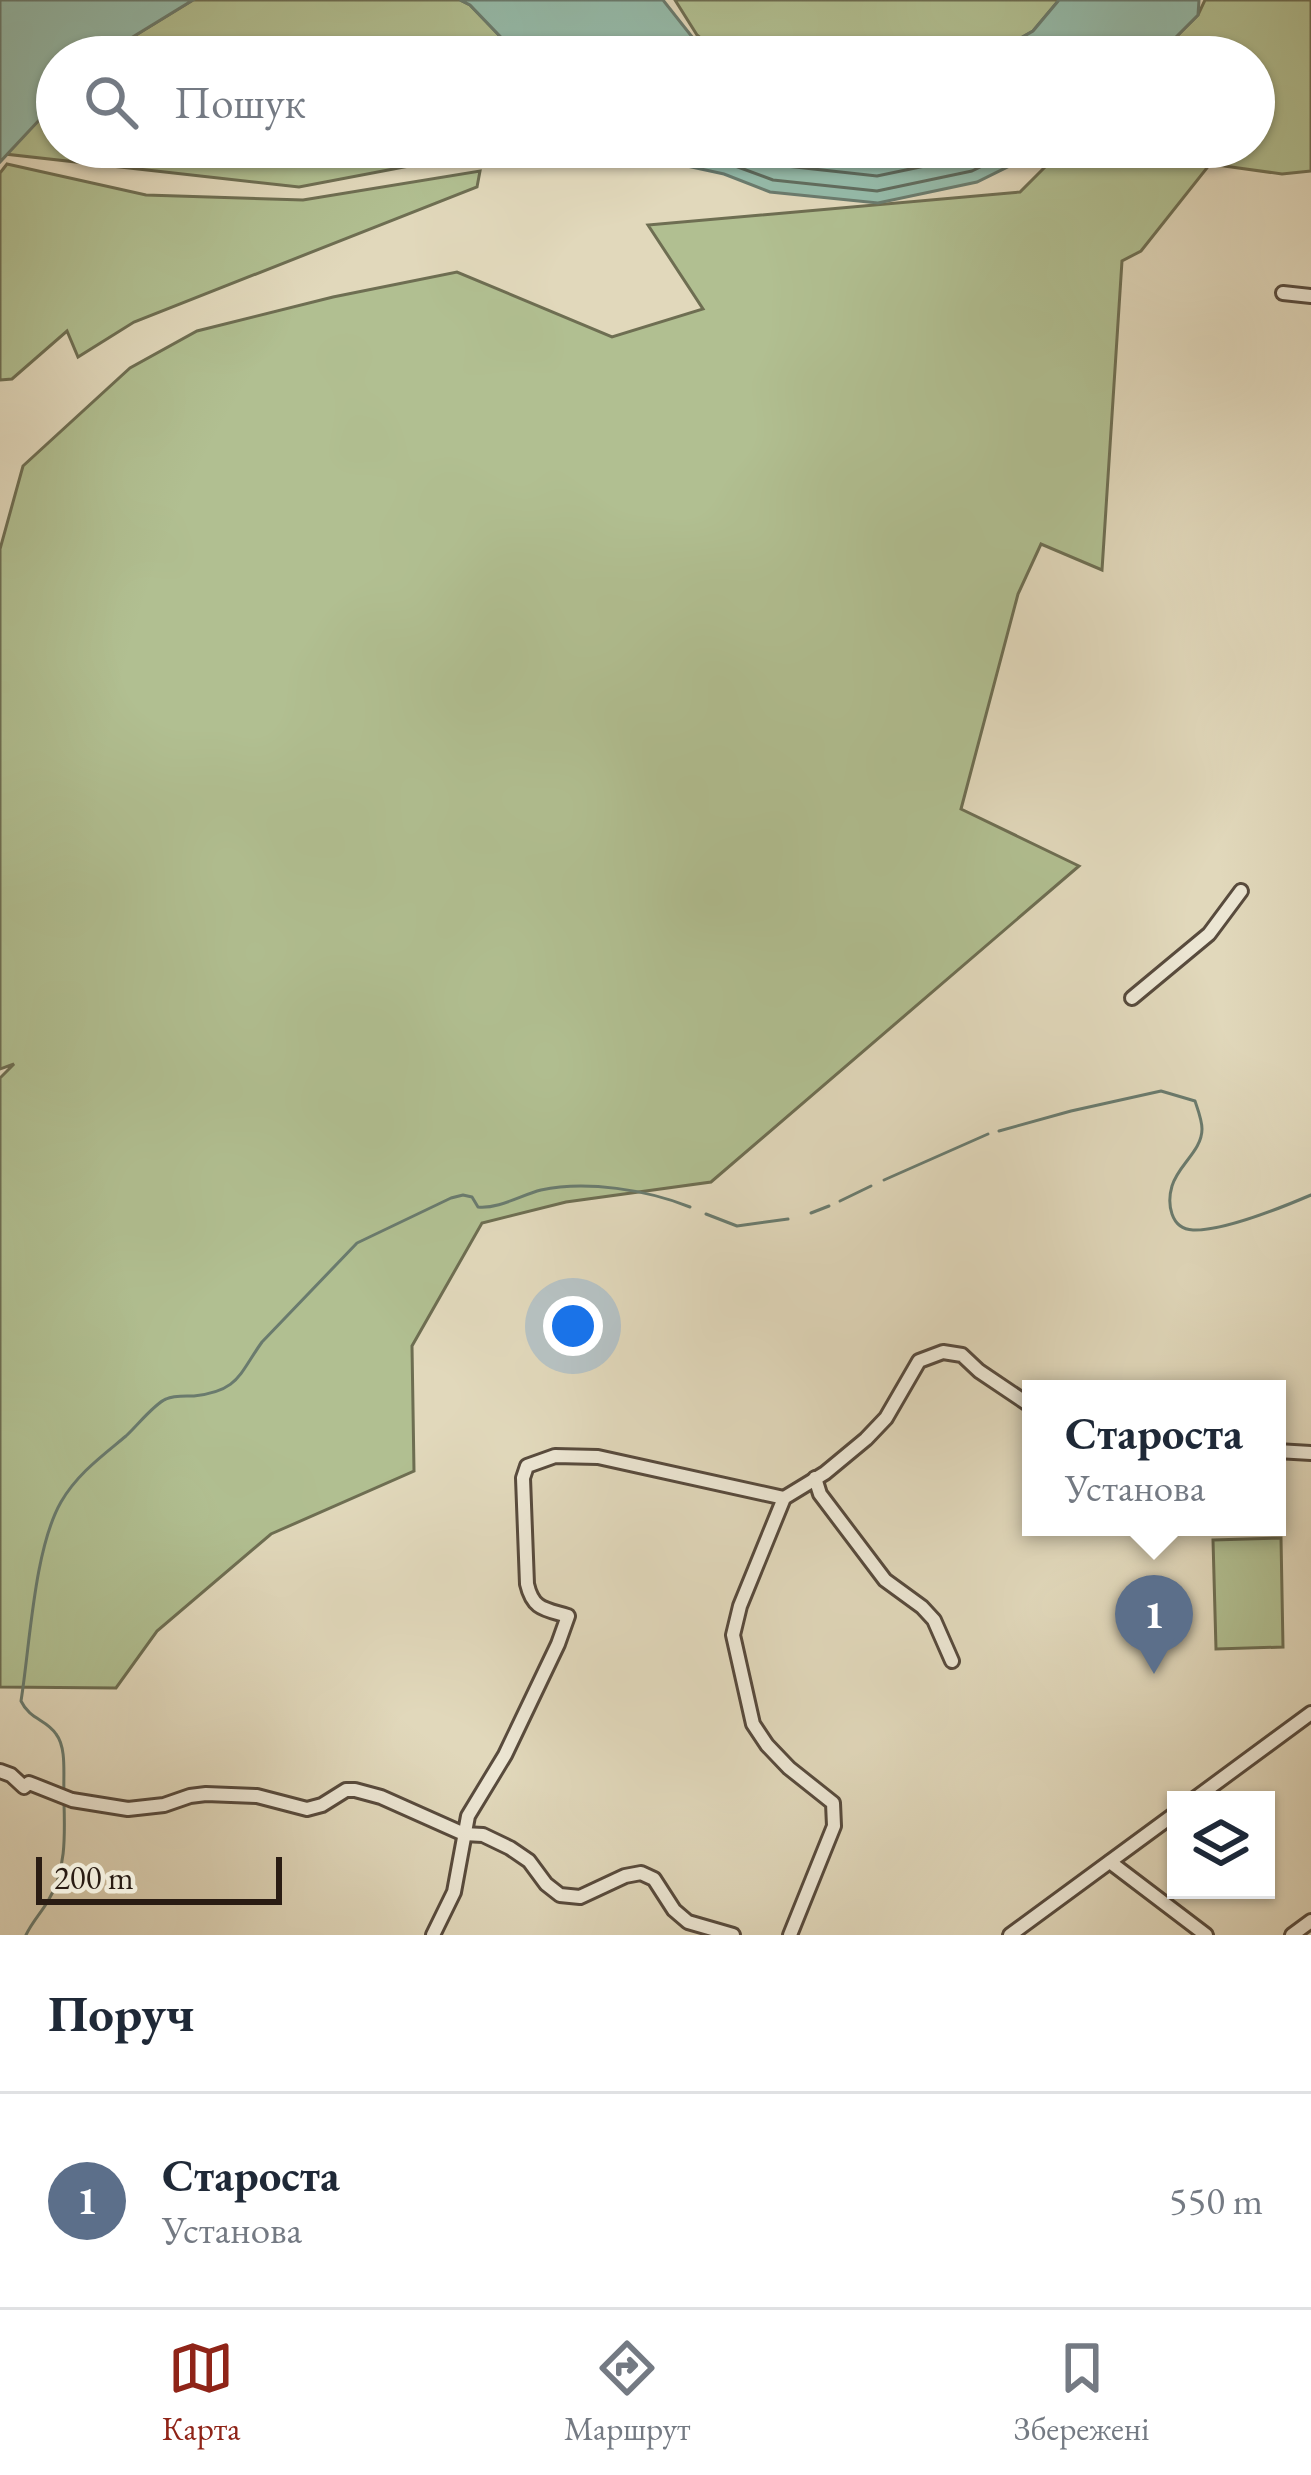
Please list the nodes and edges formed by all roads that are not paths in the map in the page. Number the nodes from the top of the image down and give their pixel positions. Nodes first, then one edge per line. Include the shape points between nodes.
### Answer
1 (1283, 292) dead end
2 (1311, 296) edge
3 (1241, 891) dead end
4 (1132, 998) dead end
5 (1022, 1400) edge
6 (815, 1478) junction
7 (784, 1498) junction
8 (952, 1661) dead end
9 (1311, 1713) edge
10 (0, 1771) edge
11 (1205, 1791) edge
12 (1167, 1820) edge
13 (464, 1834) junction
14 (1110, 1862) junction
15 (1311, 1921) edge
16 (433, 1935) edge
17 (733, 1935) edge
18 (790, 1935) edge
19 (1010, 1935) edge
20 (1206, 1935) edge
21 (1292, 1935) edge

1 - 2 street
3 - 4 street via 1209,934
5 - 6 street via 962,1355 919,1361 886,1418
6 - 7 street
6 - 8 street via 885,1580 934,1620
7 - 13 street via 598,1456 554,1456 527,1466 530,1599 568,1616
7 - 18 street via 733,1635 753,1724 789,1768 833,1803 834,1826
9 - 11 street
10 - 13 street via 24,1787 128,1809 206,1794 307,1809 356,1790
12 - 14 street
13 - 16 street via 454,1892
13 - 17 street via 509,1848 560,1895 580,1898 641,1873 688,1922
14 - 19 street
14 - 20 street
15 - 21 street

